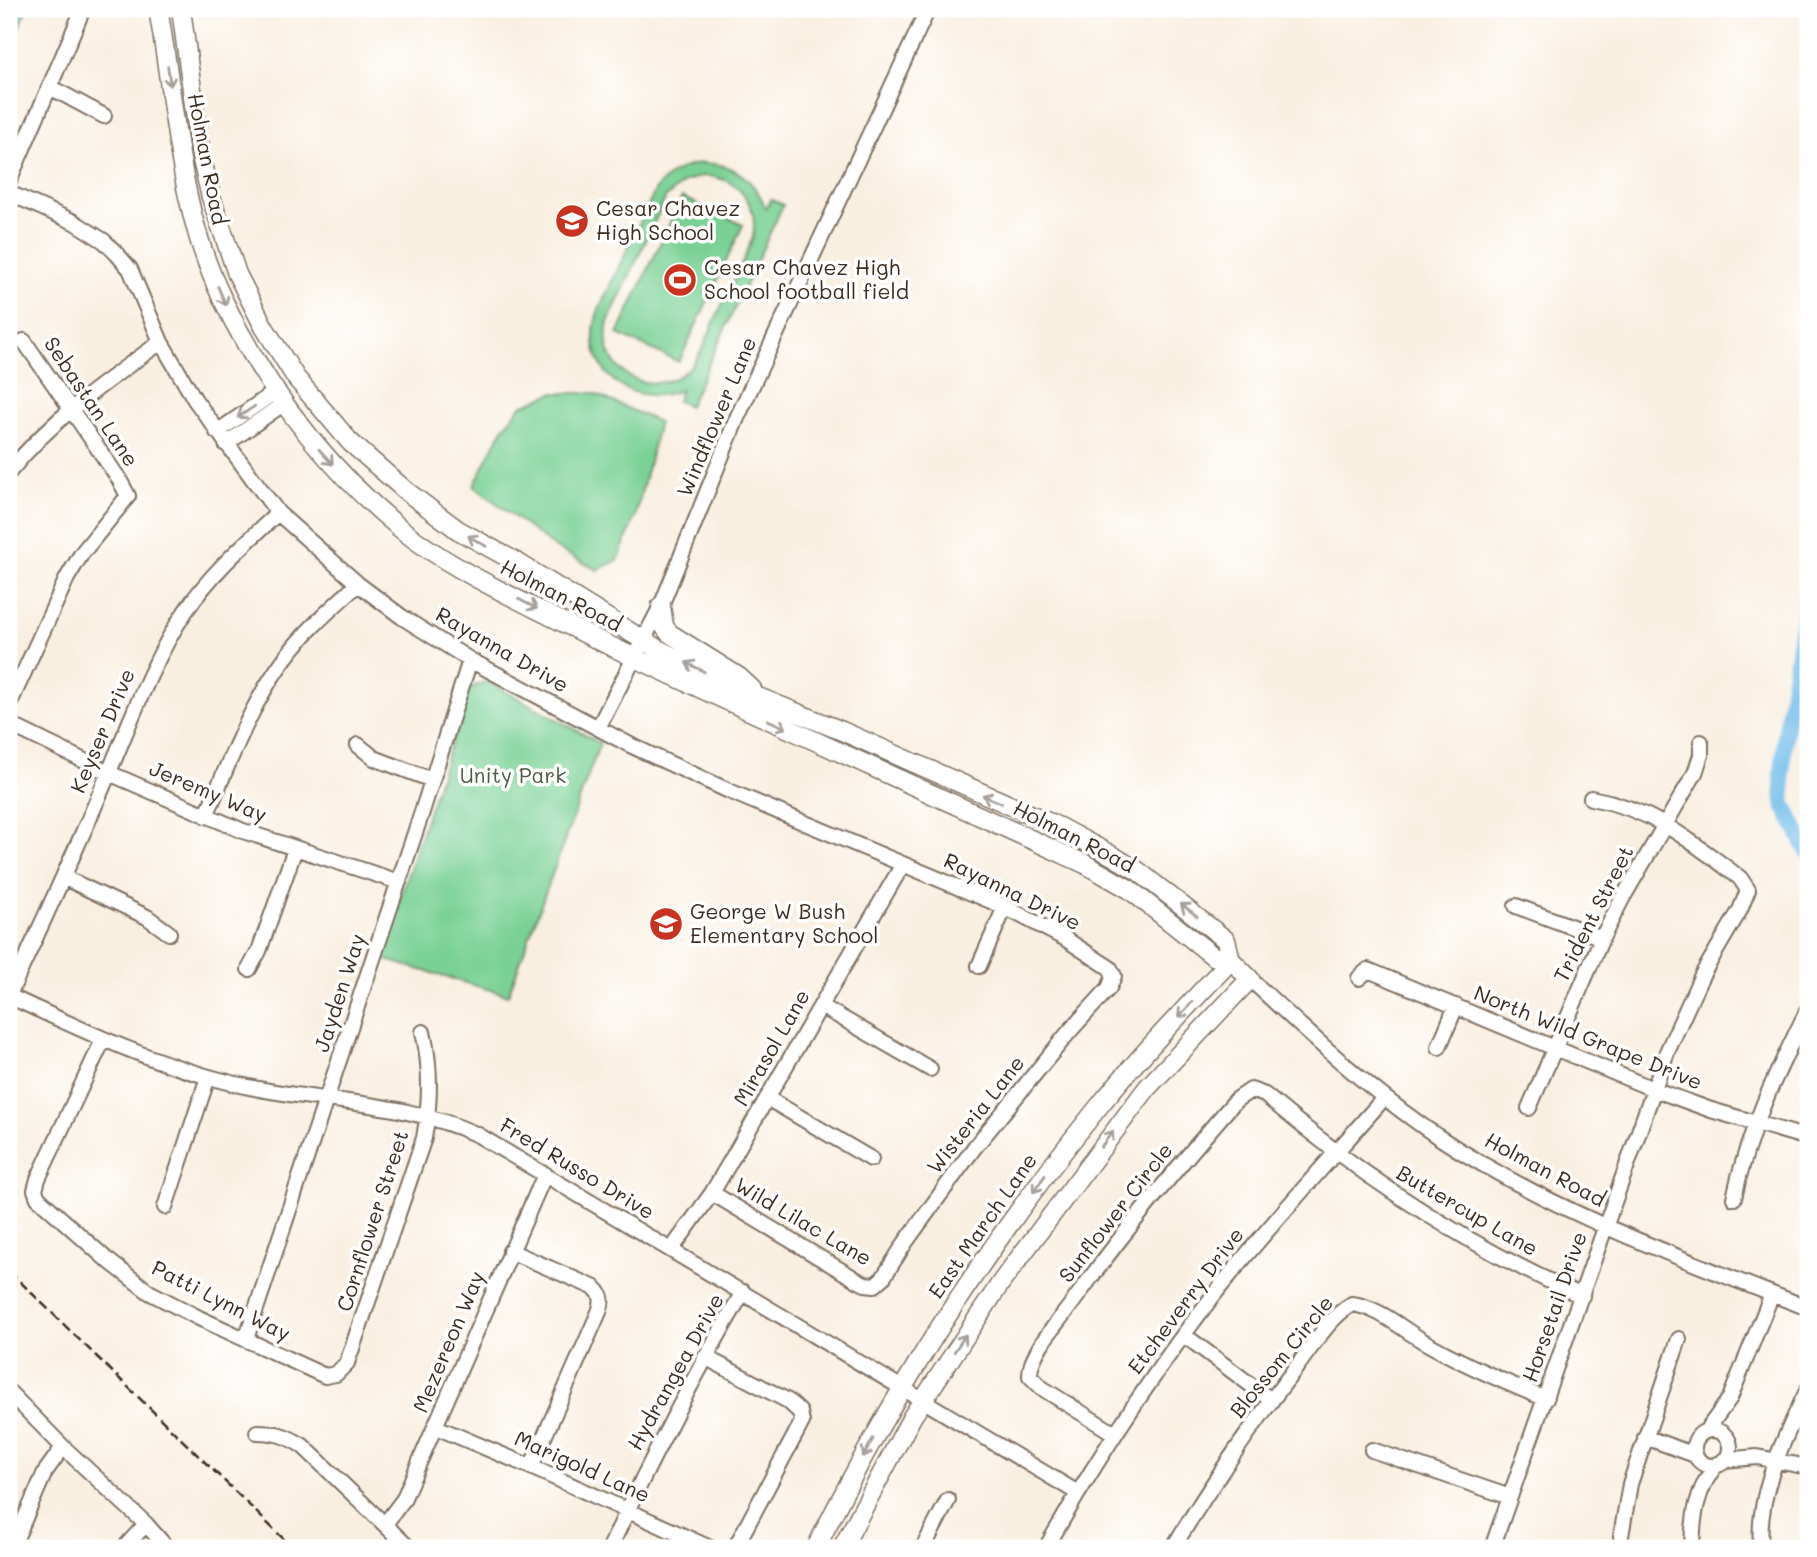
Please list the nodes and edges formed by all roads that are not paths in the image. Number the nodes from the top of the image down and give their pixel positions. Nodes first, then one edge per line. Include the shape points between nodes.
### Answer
1 (83, 9) edge
2 (159, 9) edge
3 (181, 9) edge
4 (928, 9) edge
5 (50, 87) junction
6 (104, 116) dead end
7 (9, 181) edge
8 (9, 193) edge
9 (24, 341) dead end
10 (161, 342) junction
11 (279, 398) junction
12 (69, 409) junction
13 (221, 438) junction
14 (9, 472) edge
15 (278, 513) junction
16 (358, 584) junction
17 (661, 606) junction
18 (644, 640) junction
19 (635, 659) junction
20 (470, 660) junction
21 (765, 701) junction
22 (9, 705) edge
23 (9, 724) edge
24 (598, 728) junction
25 (1701, 742) dead end
26 (358, 746) dead end
27 (109, 773) junction
28 (432, 780) junction
29 (1591, 798) dead end
30 (206, 816) junction
31 (1666, 824) junction
32 (295, 849) junction
33 (903, 864) junction
34 (63, 877) junction
35 (398, 882) junction
36 (1516, 906) dead end
37 (1005, 907) junction
38 (169, 933) dead end
39 (1602, 938) junction
40 (1231, 960) junction
41 (979, 965) dead end
42 (249, 969) dead end
43 (1114, 976) joint
44 (1359, 978) dead end
45 (1250, 979) junction
46 (9, 995) edge
47 (821, 1006) junction
48 (1455, 1006) junction
49 (1808, 1009) edge
50 (423, 1032) dead end
51 (103, 1040) junction
52 (1439, 1047) dead end
53 (1554, 1048) junction
54 (930, 1069) dead end
55 (208, 1077) junction
56 (1653, 1089) junction
57 (767, 1098) junction
58 (1384, 1098) junction
59 (327, 1099) junction
60 (1529, 1108) dead end
61 (428, 1115) junction
62 (1755, 1123) junction
63 (1808, 1138) edge
64 (1336, 1153) junction
65 (870, 1159) dead end
66 (545, 1174) junction
67 (712, 1193) junction
68 (1734, 1198) dead end
69 (165, 1207) dead end
70 (1605, 1228) junction
71 (671, 1250) junction
72 (510, 1251) junction
73 (875, 1284) joint
74 (743, 1292) junction
75 (1772, 1293) junction
76 (1581, 1296) junction
77 (1808, 1308) edge
78 (1184, 1335) junction
79 (246, 1339) junction
80 (1679, 1339) dead end
81 (705, 1357) junction
82 (336, 1374) joint
83 (902, 1389) junction
84 (1808, 1389) edge
85 (9, 1392) edge
86 (1730, 1398) junction
87 (1271, 1399) junction
88 (1546, 1399) junction
89 (922, 1400) junction
90 (436, 1427) junction
91 (257, 1432) dead end
92 (1115, 1434) junction
93 (1701, 1435) junction
94 (1650, 1438) junction
95 (1726, 1439) junction
96 (63, 1447) junction
97 (1372, 1450) dead end
98 (1697, 1457) junction
99 (1757, 1457) junction
100 (1776, 1460) junction
101 (1721, 1462) junction
102 (531, 1467) junction
103 (1808, 1467) edge
104 (1078, 1493) junction
105 (1510, 1497) junction
106 (948, 1500) dead end
107 (1696, 1505) junction
108 (627, 1510) junction
109 (146, 1524) junction
110 (385, 1524) junction
111 (1621, 1536) dead end
112 (12, 1548) edge
113 (124, 1548) edge
114 (167, 1548) edge
115 (410, 1548) edge
116 (610, 1548) edge
117 (710, 1548) edge
118 (735, 1548) edge
119 (816, 1548) edge
120 (842, 1548) edge
121 (923, 1548) edge
122 (1046, 1548) edge
123 (1173, 1548) edge
124 (1492, 1548) edge
125 (1692, 1548) edge
126 (1760, 1548) edge

1 - 5 street
2 -> 11 main road, Holman Road via 185,187 200,241 221,298
18 -> 3 main road, Holman Road via 431,510 350,442 296,378 237,274 211,197
4 - 17 street, Windflower Lane via 737,418
5 - 6 street
5 - 7 street
8 - 10 street, Rayanna Drive via 75,222 104,241 130,268
9 - 12 street, Sebastan Lane
10 - 12 street
10 - 13 street, Rayanna Drive
11 - 13 street
11 -> 19 main road, Holman Road via 325,457 404,532 454,565
12 - 14 street
12 - 22 street, Sebastan Lane via 128,496 74,565
13 - 15 street, Rayanna Drive
15 - 16 street, Rayanna Drive
15 - 27 street, Keyser Drive via 223,564 187,609 144,687
16 - 20 street, Rayanna Drive
16 - 30 street via 300,639 270,680
17 - 18 street, Windflower Lane
17 - 21 main road via 669,633 738,677
18 - 19 street, Windflower Lane
21 -> 18 main road, Holman Road
19 - 24 street, Windflower Lane
19 -> 40 main road, Holman Road via 1085,864 1129,889 1213,956
20 - 24 street, Rayanna Drive
20 - 28 street, Jayden Way
40 -> 21 main road, Holman Road via 1226,940 1113,856 1050,823
23 - 27 street, Jeremy Way
24 - 33 street, Rayanna Drive via 678,769
25 - 31 street, Trident Street via 1695,773
26 - 28 street via 374,758
27 - 30 street, Jeremy Way
27 - 34 street, Keyser Drive
28 - 35 street, Jayden Way
29 - 31 street via 1625,806
30 - 32 street, Jeremy Way
31 - 39 street, Trident Street
31 - 56 street, Horsetail Drive via 1740,878 1748,890 1702,975
32 - 35 street, Jeremy Way
32 - 42 street
33 - 37 street, Rayanna Drive
33 - 47 street, Mirasol Lane
34 - 38 street via 148,917
34 - 46 street, Keyser Drive
35 - 59 street, Jayden Way
36 - 39 street
37 - 41 street
37 - 43 street, Rayanna Drive via 1064,938 1110,968
39 - 53 street, Trident Street
40 - 45 main road, Holman Road
40 -> 83 main road, East March Lane via 1140,1058 1050,1168
43 - 73 street, Wisteria Lane via 1109,988 974,1148
44 - 48 street, North Wild Grape Drive via 1368,970
45 - 58 street, Holman Road
89 -> 45 main road via 1122,1120
46 - 51 street, Fred Russo Drive
47 - 54 street
47 - 57 street, Mirasol Lane
48 - 52 street
48 - 53 street, North Wild Grape Drive
49 - 62 street
50 - 61 street, Cornflower Street
51 - 55 street, Fred Russo Drive
51 - 79 street, Patti Lynn Way via 38,1179 38,1198 149,1292
53 - 56 street, North Wild Grape Drive
53 - 60 street, Trident Street
55 - 59 street, Fred Russo Drive
55 - 69 street
56 - 62 street, North Wild Grape Drive
56 - 70 street, Horsetail Drive
57 - 65 street
57 - 67 street, Mirasol Lane
58 - 64 street, Etcheverry Drive
58 - 70 street, Holman Road via 1489,1168
59 - 61 street, Fred Russo Drive
59 - 79 street, Jayden Way
61 - 66 street, Fred Russo Drive via 478,1135
61 - 82 street, Cornflower Street via 347,1363
62 - 63 street, North Wild Grape Drive
62 - 68 street
64 - 76 street, Buttercup Lane via 1470,1241
64 - 78 street, Etcheverry Drive via 1259,1239
64 - 92 street, Sunflower Circle via 1265,1095 1251,1090 1236,1100 1153,1196 1060,1319 1030,1367 1030,1376 1042,1388
66 - 71 street, Fred Russo Drive
66 - 72 street, Mezereon Way
67 - 71 street, Mirasol Lane
67 - 73 street, Wild Lilac Lane via 857,1280
70 - 75 street, Holman Road
70 - 76 street, Horsetail Drive
71 - 74 street, Fred Russo Drive
72 - 90 street, Mezereon Way
72 - 102 street via 595,1288 602,1298
74 - 81 street, Hydrangea Drive
74 - 83 street, Fred Russo Drive
75 - 77 street, Holman Road
75 - 86 street
76 - 88 street, Horsetail Drive
78 - 87 street
78 - 92 street, Etcheverry Drive
79 - 82 street, Patti Lynn Way via 325,1376
80 - 94 street
81 - 108 street, Hydrangea Drive
81 - 118 street via 788,1401 800,1412 802,1422
83 - 89 street, Fred Russo Drive
83 -> 119 main road, East March Lane
84 - 100 street
85 - 96 street
86 - 93 street
86 - 95 street via 1723,1427
87 - 88 street, Blossom Circle via 1338,1315 1352,1304 1370,1309 1464,1363
87 - 123 street, Blossom Circle
88 - 105 street, Horsetail Drive
89 - 104 street, Fred Russo Drive
89 - 120 main road
90 - 102 street, Marigold Lane
90 - 110 street, Mezereon Way via 403,1500
91 - 110 street via 274,1432 303,1446
92 - 104 street, Etcheverry Drive
93 - 94 street via 1688,1440
93 - 95 street via 1711,1430
93 - 98 street via 1694,1450
94 - 98 street
94 - 111 street via 1625,1504
95 - 99 street
95 - 101 street via 1728,1456
96 - 109 street
96 - 112 street via 45,1472
97 - 105 street
98 - 101 street via 1709,1465
98 - 107 street
99 - 100 street
99 - 101 street
100 - 103 street
100 - 126 street
101 - 107 street via 1704,1481
102 - 108 street, Marigold Lane
104 - 122 street, Etcheverry Drive
105 - 124 street, Horsetail Drive
106 - 121 street
107 - 125 street
108 - 116 street, Hydrangea Drive
108 - 117 street, Marigold Lane
109 - 113 street
109 - 114 street
110 - 115 street

